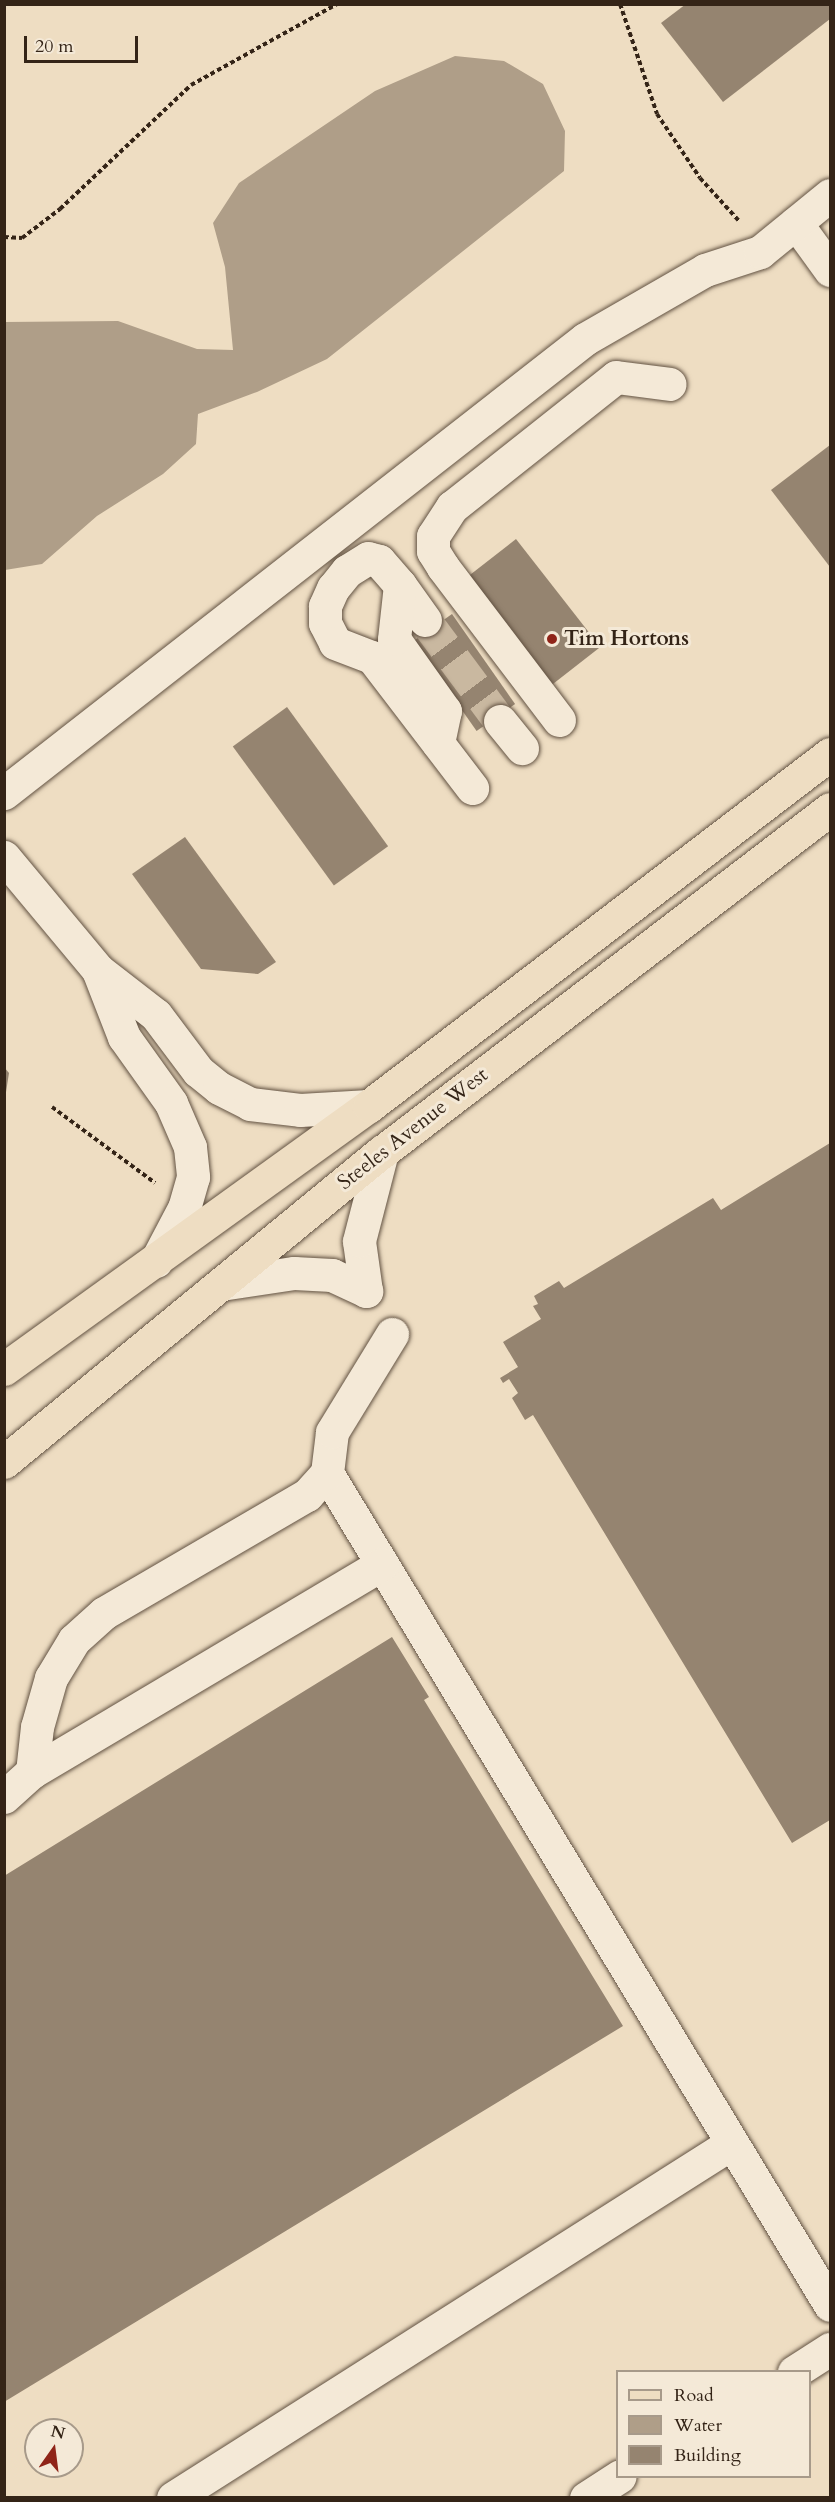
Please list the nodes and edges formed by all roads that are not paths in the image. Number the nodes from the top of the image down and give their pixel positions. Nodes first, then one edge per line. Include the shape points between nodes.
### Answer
1 (831, 195) edge
2 (796, 223) junction
3 (831, 270) edge
4 (670, 384) dead end
5 (400, 585) junction
6 (425, 620) tunnel mouth
7 (559, 720) dead end
8 (500, 721) tunnel mouth
9 (438, 743) junction
10 (522, 748) dead end
11 (831, 754) edge
12 (472, 788) dead end
13 (4, 793) edge
14 (831, 809) edge
15 (4, 857) edge
16 (98, 970) junction
17 (369, 1106) junction
18 (382, 1152) junction
19 (156, 1261) junction
20 (221, 1284) junction
21 (392, 1334) dead end
22 (4, 1369) edge
23 (4, 1462) edge
24 (327, 1473) junction
25 (382, 1564) junction
26 (32, 1772) junction
27 (4, 1797) edge
28 (732, 2143) junction
29 (831, 2305) edge
30 (831, 2349) edge
31 (797, 2370) edge
32 (617, 2478) edge
33 (173, 2498) edge
34 (585, 2498) edge

1 - 2 street
2 - 3 street
2 - 13 street via 751,257 705,270 585,339
4 - 7 street via 616,377 452,507 433,536 433,551 443,567
5 - 6 street
5 - 9 street via 394,639 445,711
5 - 9 street via 380,561 368,558 347,571 333,588 325,606 325,623 335,644 372,657
8 - 10 street
9 - 12 street
11 - 17 main road, Steeles Avenue West
14 - 18 main road, Steeles Avenue West
15 - 16 street
16 - 17 street via 156,1015 198,1071 219,1088 250,1104 300,1110
16 - 19 street via 124,1037 171,1103 190,1147 193,1177 184,1208
17 - 19 main road, Steeles Avenue West
18 - 20 main road, Steeles Avenue West
18 - 20 street via 359,1241 366,1291 332,1275 294,1273
19 - 22 main road, Steeles Avenue West
20 - 23 main road, Steeles Avenue West
21 - 24 street via 332,1432
24 - 25 street
24 - 26 street via 307,1495 105,1613 74,1640 51,1678 37,1727
25 - 26 street
25 - 28 street
26 - 27 street
28 - 29 street
28 - 33 street
30 - 31 street
32 - 34 street

